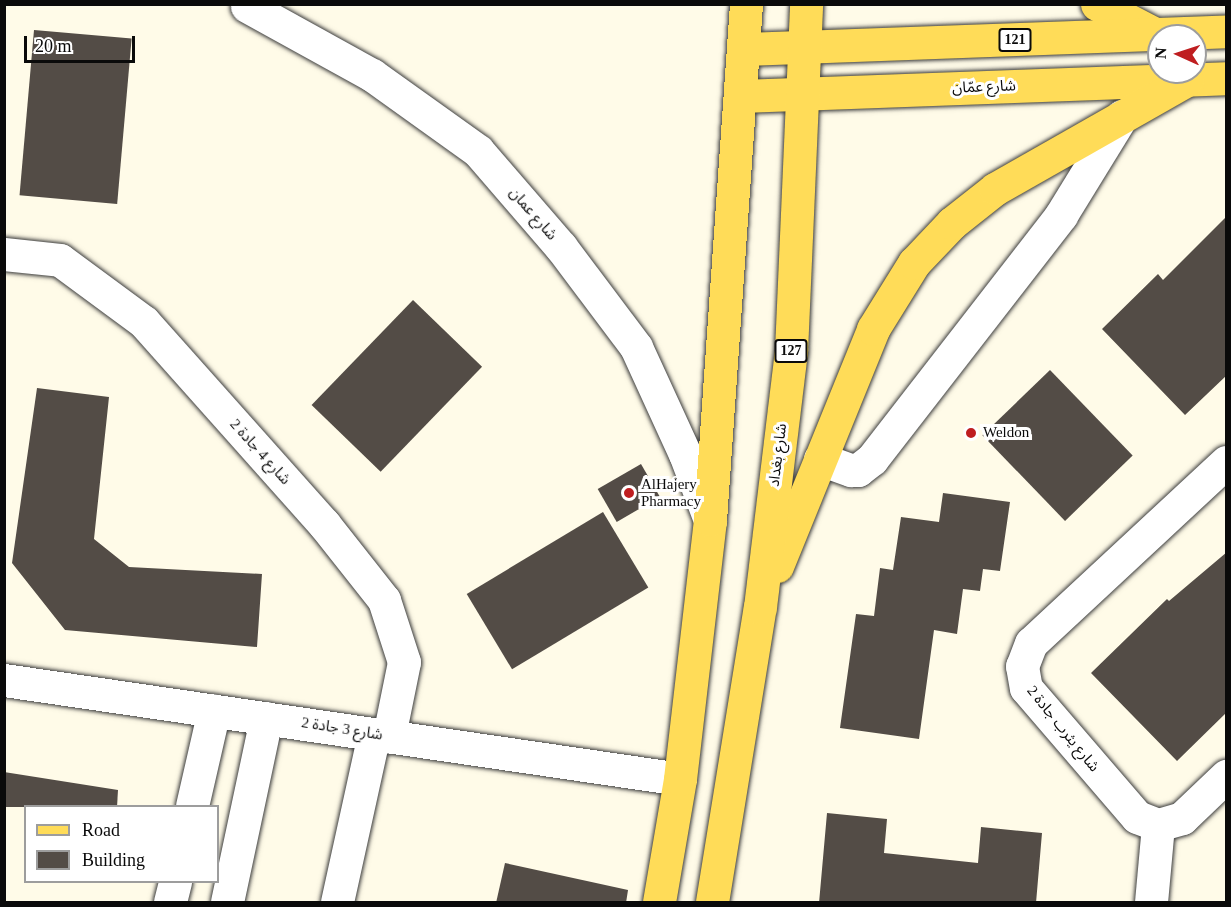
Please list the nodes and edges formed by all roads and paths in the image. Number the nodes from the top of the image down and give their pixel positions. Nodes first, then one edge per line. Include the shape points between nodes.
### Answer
1 (746, 4) edge
2 (806, 4) edge
3 (1097, 4) edge
4 (245, 5) edge
5 (1147, 30) edge
6 (1227, 31) edge
7 (1207, 32) edge
8 (1147, 35) edge
9 (804, 47) junction
10 (745, 49) junction
11 (1227, 78) edge
12 (1207, 79) edge
13 (1147, 81) edge
14 (1180, 84) edge
15 (802, 94) junction
16 (741, 96) junction
17 (1122, 116) junction
18 (4, 254) edge
19 (820, 459) junction
20 (1227, 462) edge
21 (710, 520) junction
22 (760, 607) junction
23 (4, 680) edge
24 (214, 710) junction
25 (267, 718) junction
26 (381, 735) junction
27 (1227, 776) edge
28 (680, 779) junction
29 (192, 805) edge
30 (1158, 825) junction
31 (175, 883) edge
32 (170, 903) edge
33 (227, 903) edge
34 (337, 903) edge
35 (659, 903) edge
36 (712, 903) edge
37 (1151, 903) edge

1 - 10 main road
2 - 9 main road, شارع بغداد / 127
3 - 5 main road
4 - 21 street, شارع عمان via 372,75 478,151 561,248 636,347
6 - 7 main road, 121
8 - 9 main road, 121
9 - 10 main road, 121
9 - 15 main road, شارع بغداد / 127
10 - 16 main road
11 - 12 main road, شارع عمّان
13 - 15 main road, شارع عمّان
14 - 17 main road
15 - 16 main road, شارع عمّان
15 - 22 main road, شارع بغداد / 127 via 791,351
16 - 21 main road
17 - 19 main road via 995,189 952,223 914,263 873,329
17 - 19 street via 1061,215 872,459 858,470 851,470
18 - 26 street, شارع 4 جادة 2 via 60,260 144,322 324,524 384,600 404,662
19 - 22 main road
20 - 30 street, شارع يثرب جادة 2 via 1031,643 1022,666 1026,688 1137,817
21 - 28 main road
22 - 36 main road, شارع بغداد / 127
23 - 24 street, شارع 3 جادة 2
24 - 25 street, شارع 3 جادة 2
24 - 29 street
25 - 26 street, شارع 3 جادة 2
25 - 33 street
26 - 28 street, شارع 3 جادة 2
26 - 34 street, شارع 4 جادة 2
27 - 30 street via 1182,818
28 - 35 main road
30 - 37 street
31 - 32 street

